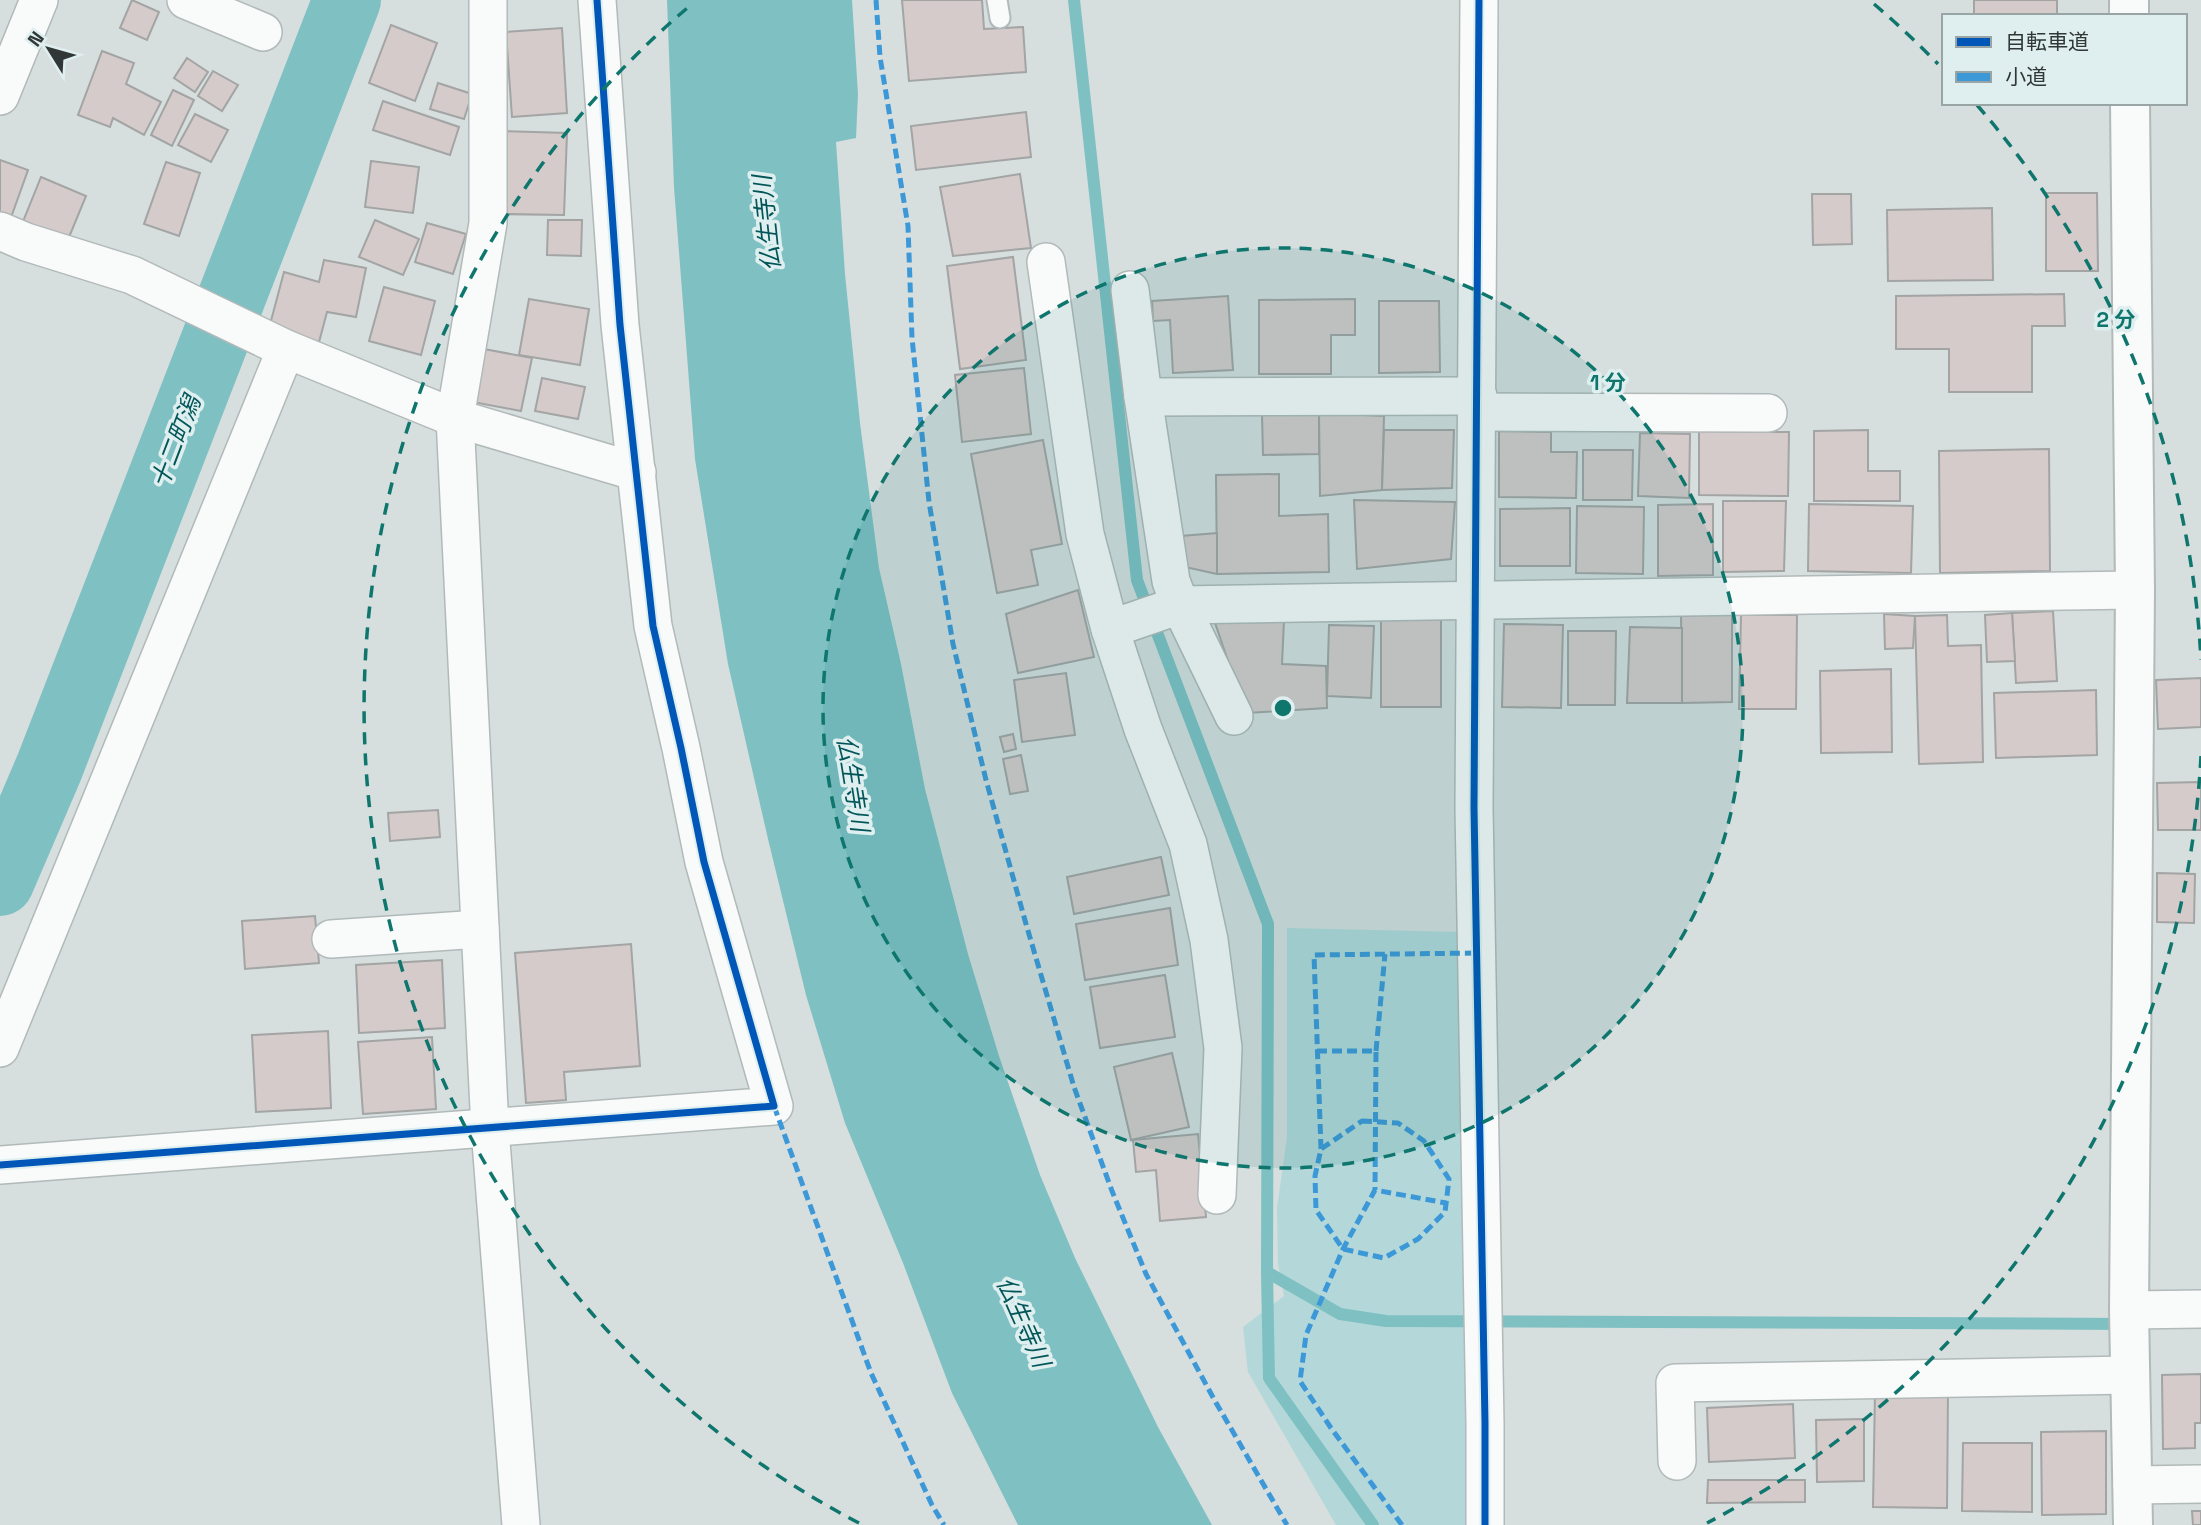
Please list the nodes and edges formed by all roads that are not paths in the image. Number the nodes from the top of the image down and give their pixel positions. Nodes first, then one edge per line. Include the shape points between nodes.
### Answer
1 (39, 0) edge
2 (186, 0) edge
3 (488, 0) edge
4 (597, 0) edge
5 (1479, 0) edge
6 (263, 32) dead end
7 (0, 96) edge
8 (2130, 105) edge
9 (0, 231) edge
10 (1046, 261) dead end
11 (1129, 290) dead end
12 (286, 349) junction
13 (1143, 397) junction
14 (1478, 404) junction
15 (1768, 413) dead end
16 (455, 418) junction
17 (638, 472) junction
18 (2135, 590) junction
19 (1476, 600) junction
20 (1180, 604) junction
21 (1110, 629) junction
22 (1234, 716) dead end
23 (480, 929) junction
24 (331, 939) dead end
25 (0, 1048) edge
26 (490, 1129) junction
27 (0, 1165) edge
28 (1217, 1195) dead end
29 (2201, 1309) edge
30 (2129, 1310) junction
31 (2130, 1375) junction
32 (1677, 1461) dead end
33 (2201, 1484) edge
34 (2132, 1485) junction
35 (521, 1525) edge
36 (1485, 1525) edge
37 (2133, 1525) edge

1 - 7 street
2 - 6 street
3 - 16 street via 488,223
4 - 17 street via 620,325
5 - 14 street
8 - 18 street
9 - 12 street via 132,275
10 - 21 street via 1085,534
11 - 13 street
12 - 16 street
12 - 25 street
13 - 14 street
13 - 20 street via 1171,581
14 - 15 street
14 - 19 street
16 - 17 street
16 - 23 street
17 - 26 street via 653,626 704,862 775,1106
18 - 19 street
18 - 30 street
19 - 20 street
19 - 36 street via 1475,940
20 - 21 street
20 - 22 street
21 - 28 street via 1188,844 1209,940 1223,1048
23 - 24 street
23 - 26 street
26 - 27 street
26 - 35 street
29 - 30 street
30 - 31 street
31 - 32 street via 1675,1382
31 - 34 street
33 - 34 street
34 - 37 street

